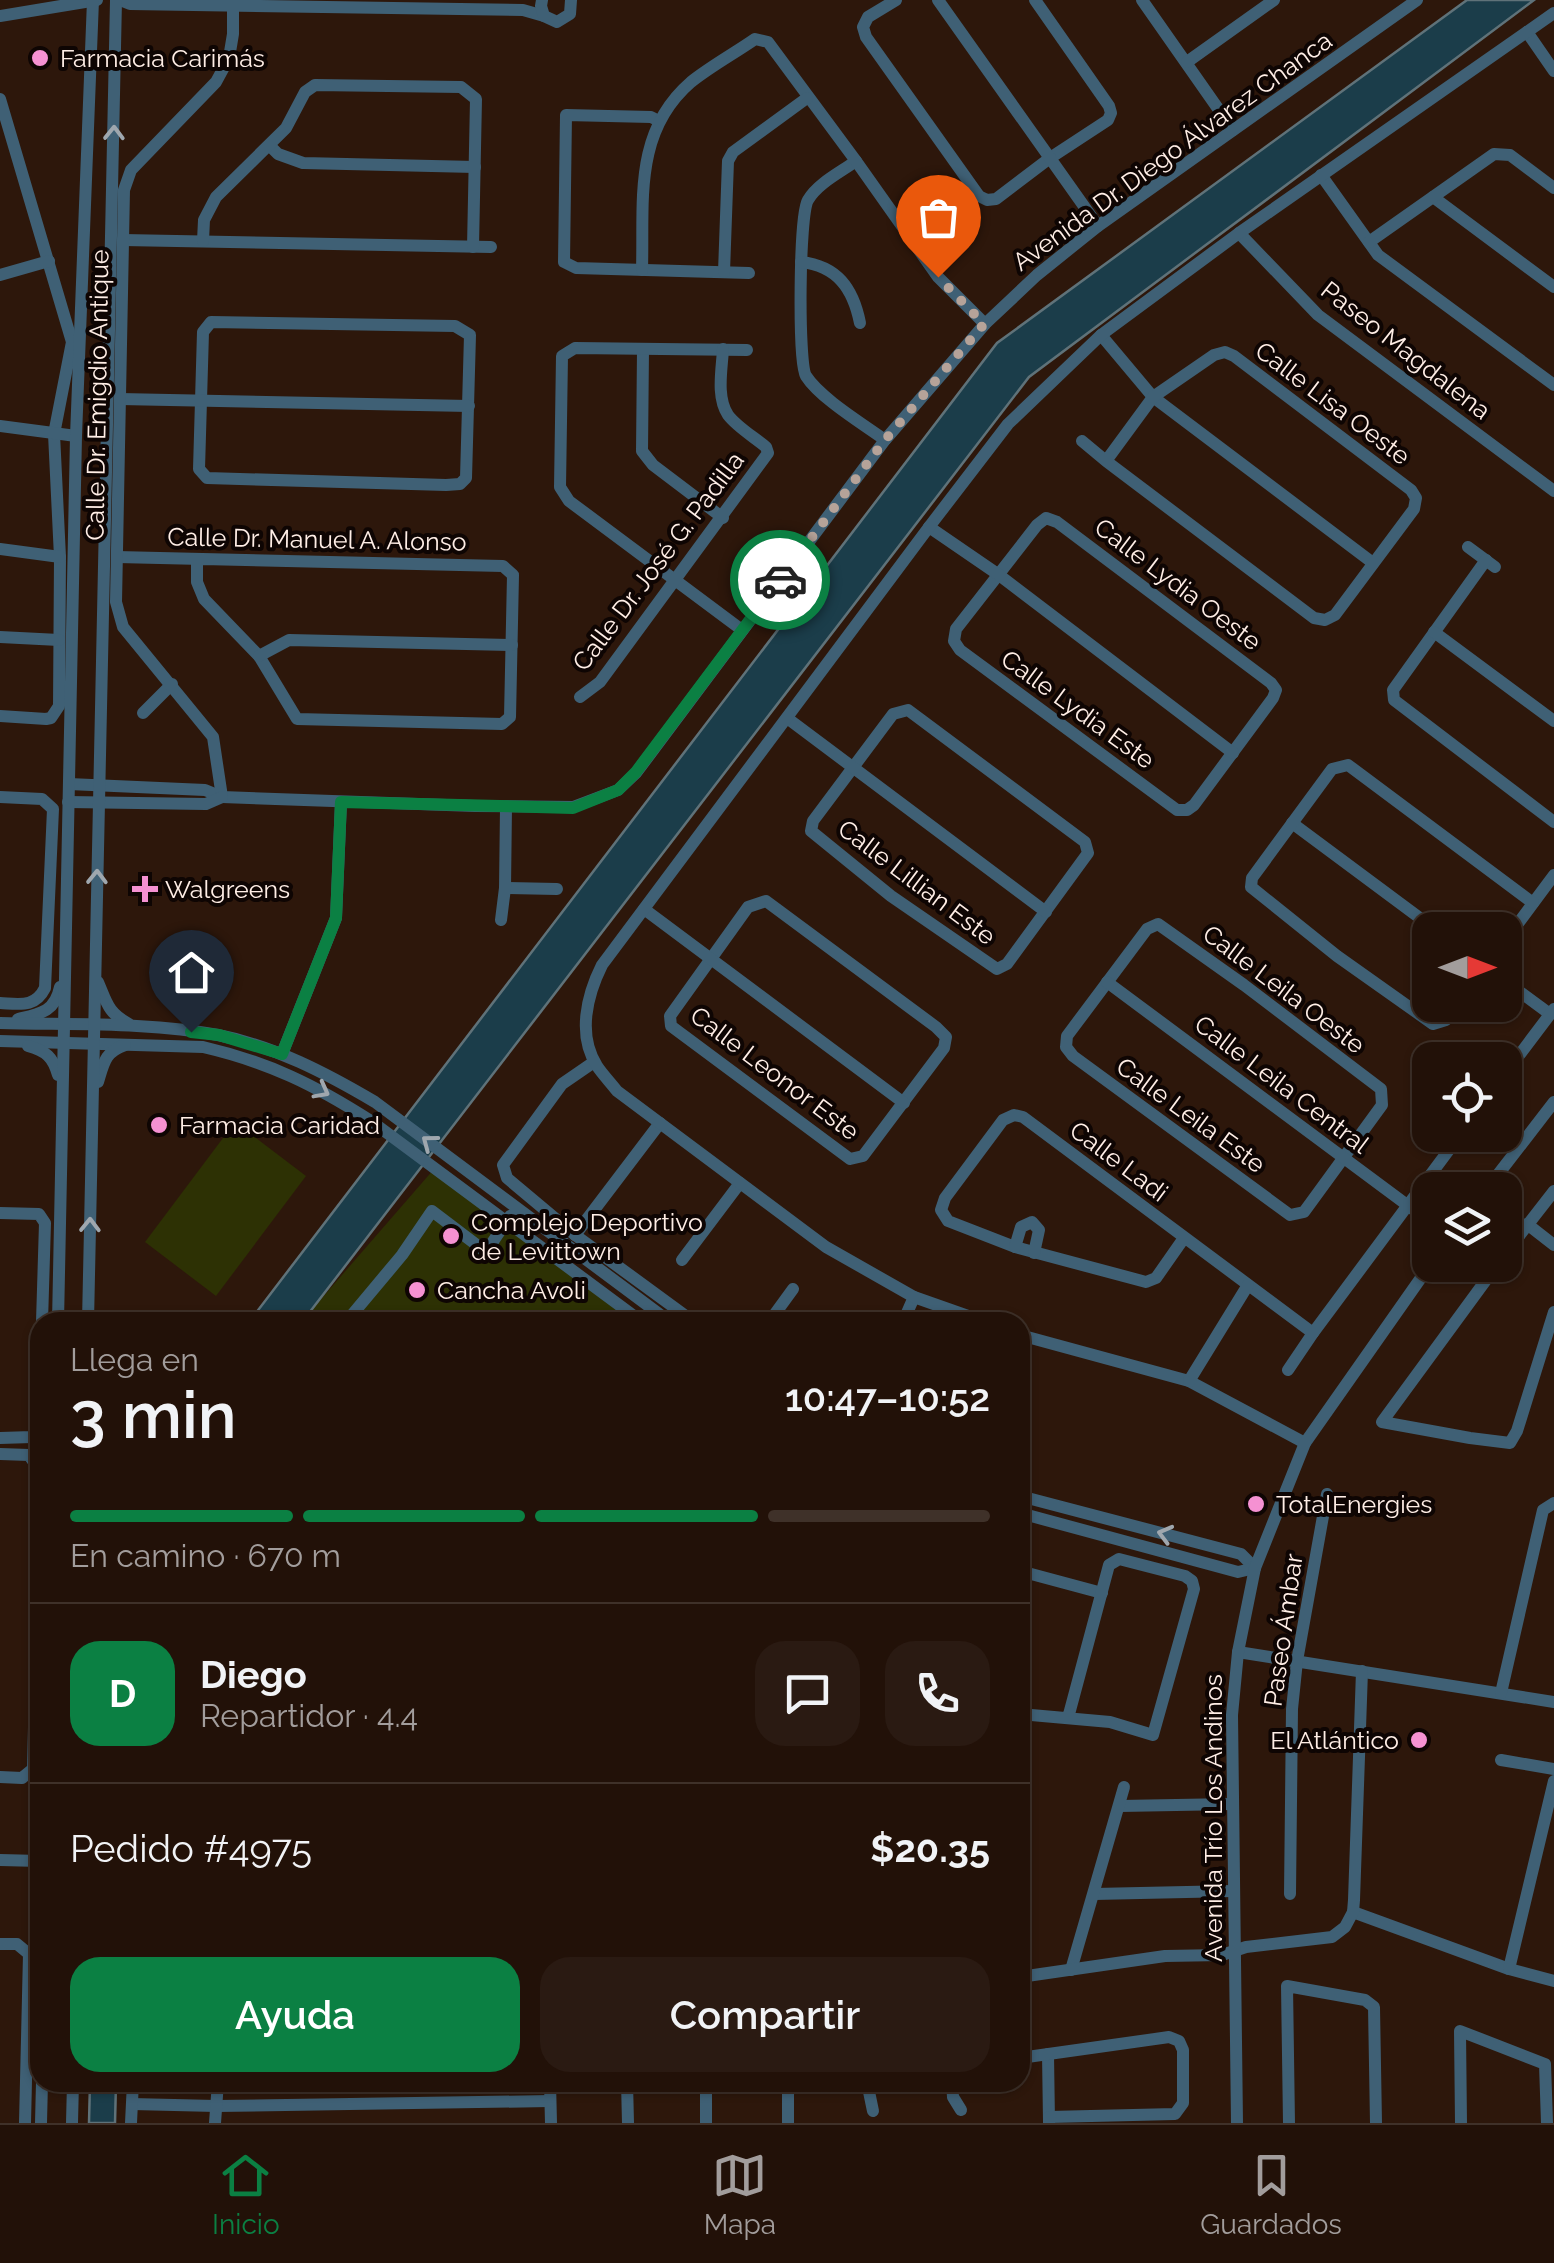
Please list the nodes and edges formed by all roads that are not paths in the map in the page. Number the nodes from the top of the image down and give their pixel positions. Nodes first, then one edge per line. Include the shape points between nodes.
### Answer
1 (95, 0) edge
2 (118, 0) edge
3 (542, 0) edge
4 (570, 0) edge
5 (896, 0) edge
6 (938, 0) edge
7 (1035, 0) edge
8 (1142, 0) edge
9 (1274, 0) edge
10 (1416, 0) edge
11 (233, 2) edge
12 (472, 4) edge
13 (1554, 13) edge
14 (0, 16) edge
15 (544, 16) junction
16 (1527, 32) junction
17 (1186, 62) junction
18 (1554, 71) edge
19 (808, 98) junction
20 (0, 99) edge
21 (659, 120) junction
22 (1234, 130) junction
23 (270, 146) junction
24 (1050, 158) junction
25 (856, 161) junction
26 (475, 167) junction
27 (1322, 175) junction
28 (1554, 188) edge
29 (1433, 197) junction
30 (1098, 226) junction
31 (1239, 233) junction
32 (123, 240) junction
33 (203, 241) junction
34 (1369, 242) junction
35 (473, 247) junction
36 (491, 247) dead end
37 (48, 261) junction
38 (801, 262) junction
39 (642, 270) junction
40 (724, 272) junction
41 (749, 273) dead end
42 (0, 275) edge
43 (1554, 287) edge
44 (860, 322) dead end
45 (984, 324) junction
46 (1102, 334) junction
47 (723, 349) junction
48 (643, 350) junction
49 (748, 350) dead end
50 (1554, 385) edge
51 (1153, 397) junction
52 (120, 399) junction
53 (201, 400) junction
54 (469, 406) junction
55 (0, 426) edge
56 (54, 434) junction
57 (76, 436) junction
58 (885, 440) junction
59 (1082, 441) dead end
60 (1106, 461) junction
61 (1554, 491) edge
62 (723, 518) junction
63 (929, 527) junction
64 (1468, 547) dead end
65 (0, 549) edge
66 (60, 557) junction
67 (117, 557) junction
68 (196, 559) junction
69 (1373, 563) junction
70 (999, 574) junction
71 (676, 581) junction
72 (742, 630) junction
73 (1434, 632) junction
74 (0, 636) edge
75 (59, 640) junction
76 (512, 645) junction
77 (259, 656) junction
78 (172, 684) junction
79 (580, 697) dead end
80 (142, 713) dead end
81 (0, 716) edge
82 (787, 718) junction
83 (1554, 720) edge
84 (1232, 753) junction
85 (853, 766) junction
86 (69, 784) junction
87 (100, 786) junction
88 (0, 797) edge
89 (222, 797) junction
90 (68, 802) junction
91 (99, 802) junction
92 (341, 802) junction
93 (506, 807) junction
94 (1554, 822) edge
95 (1292, 823) junction
96 (1554, 875) edge
97 (505, 888) junction
98 (557, 889) dead end
99 (1533, 903) junction
100 (644, 909) junction
101 (1046, 912) junction
102 (1412, 912) edge
103 (1522, 918) edge
104 (501, 920) dead end
105 (710, 958) junction
106 (65, 965) junction
107 (96, 975) junction
108 (1106, 982) junction
109 (1522, 992) edge
110 (0, 1004) edge
111 (1412, 1009) edge
112 (1552, 1012) edge
113 (2, 1023) edge
114 (64, 1025) junction
115 (94, 1026) junction
116 (136, 1028) junction
117 (6, 1041) edge
118 (64, 1042) junction
119 (94, 1042) junction
120 (128, 1044) junction
121 (1522, 1052) edge
122 (282, 1054) junction
123 (594, 1062) junction
124 (62, 1090) junction
125 (93, 1098) junction
126 (1554, 1102) edge
127 (904, 1103) junction
128 (660, 1123) junction
129 (1447, 1152) edge
130 (1343, 1158) junction
131 (1500, 1172) edge
132 (740, 1183) junction
133 (1554, 1191) edge
134 (516, 1206) junction
135 (1407, 1206) junction
136 (1412, 1209) edge
137 (0, 1213) edge
138 (507, 1221) junction
139 (1527, 1224) junction
140 (1522, 1231) edge
141 (575, 1235) junction
142 (1184, 1238) junction
143 (1554, 1245) edge
144 (1015, 1247) junction
145 (1034, 1253) junction
146 (682, 1260) dead end
147 (1418, 1282) edge
148 (1485, 1282) edge
149 (1248, 1285) junction
150 (792, 1288) dead end
151 (914, 1297) junction
152 (42, 1312) edge
153 (58, 1312) edge
154 (88, 1312) edge
155 (354, 1312) edge
156 (629, 1312) edge
157 (657, 1312) edge
158 (680, 1312) edge
159 (776, 1312) edge
160 (907, 1312) edge
161 (957, 1312) edge
162 (1554, 1312) edge
163 (1312, 1333) junction
164 (1030, 1338) edge
165 (1288, 1370) dead end
166 (1189, 1381) junction
167 (0, 1438) edge
168 (30, 1438) edge
169 (1304, 1443) junction
170 (0, 1454) edge
171 (30, 1458) edge
172 (1326, 1494) dead end
173 (1030, 1499) edge
174 (1554, 1503) edge
175 (1030, 1516) edge
176 (1255, 1568) junction
177 (1030, 1573) edge
178 (1102, 1593) junction
179 (1238, 1652) junction
180 (1297, 1661) junction
181 (1362, 1670) junction
182 (1501, 1693) junction
183 (1554, 1702) edge
184 (1030, 1715) edge
185 (1068, 1718) junction
186 (1501, 1760) dead end
187 (1554, 1769) edge
188 (30, 1772) edge
189 (0, 1777) edge
190 (1554, 1781) edge
191 (1124, 1787) dead end
192 (1232, 1804) junction
193 (1120, 1806) junction
194 (0, 1860) edge
195 (30, 1861) edge
196 (1234, 1891) junction
197 (1094, 1894) junction
198 (1290, 1894) dead end
199 (1353, 1912) junction
200 (0, 1944) edge
201 (1235, 1951) junction
202 (1509, 1969) junction
203 (1071, 1970) junction
204 (1030, 1976) edge
205 (1554, 1981) edge
206 (1048, 2054) junction
207 (1030, 2057) edge
208 (42, 2092) edge
209 (73, 2092) edge
210 (133, 2092) edge
211 (217, 2092) edge
212 (550, 2092) edge
213 (627, 2092) edge
214 (706, 2092) edge
215 (788, 2092) edge
216 (869, 2092) edge
217 (953, 2092) edge
218 (550, 2100) junction
219 (132, 2104) junction
220 (216, 2106) junction
221 (961, 2110) dead end
222 (873, 2112) dead end
223 (1049, 2120) edge
224 (26, 2123) edge
225 (41, 2123) edge
226 (72, 2123) edge
227 (132, 2123) edge
228 (215, 2123) edge
229 (551, 2123) edge
230 (628, 2123) edge
231 (706, 2123) edge
232 (788, 2123) edge
233 (1237, 2123) edge
234 (1289, 2123) edge
235 (1376, 2123) edge
236 (1461, 2123) edge
237 (1547, 2123) edge

1 - 14 street
1 - 57 street
2 - 11 street
87 -> 2 street
3 - 15 street
4 - 15 street via 562,21
5 - 24 street via 868,17 866,37 979,196 996,199
6 - 24 street
7 - 24 street via 1111,114
8 - 17 street
9 - 17 street
10 - 22 street, Avenida Dr. Diego Álvarez Chanca
11 - 12 street
11 - 32 street, Calle Dr. Emigdio Antique via 229,58 216,82 131,170
12 - 15 street
13 - 16 street
16 - 18 street
16 - 27 street
17 - 22 street
19 - 21 street via 768,42 756,39 690,83
19 - 25 street
19 - 40 street via 728,160
20 - 37 street
21 - 39 street via 645,160
21 - 39 street via 566,114 564,262
22 - 30 street, Avenida Dr. Diego Álvarez Chanca
23 - 26 street via 303,163
23 - 26 street via 315,86 462,88 476,99
23 - 33 street via 216,196
24 - 30 street
25 - 38 street via 806,202
25 - 45 street via 938,277
26 - 35 street
27 - 31 street
27 - 34 street
28 - 29 street via 1510,155 1494,154
29 - 34 street
29 - 43 street
30 - 45 street, Avenida Dr. Diego Álvarez Chanca
31 - 46 street
31 - 61 street, Paseo Magdalena via 1318,315
32 - 33 street
32 - 52 street, Calle Dr. Emigdio Antique
33 - 35 street
34 - 50 street
35 - 36 street
37 - 42 street
37 - 56 street via 72,342
38 - 44 street via 836,273
38 - 58 street via 803,372
39 - 40 street
40 - 41 street
45 - 58 street, Avenida Dr. Diego Álvarez Chanca
46 - 51 street
46 - 63 street via 1008,424
47 - 48 street
47 - 49 street
47 - 62 street, Calle Dr. José G. Padilla via 724,405 768,453
48 - 62 street via 642,450 653,466
48 - 71 street via 574,348 562,356 560,486 569,501
51 - 60 street, Calle Lisa Oeste
51 - 69 street
51 - 69 street, Calle Lisa Oeste via 1214,355 1234,356 1411,490 1414,509
52 - 53 street
52 - 67 street, Calle Dr. Emigdio Antique
53 - 54 street
53 - 54 street via 203,332 211,322 455,326 470,335
53 - 54 street via 200,469 207,478 446,485 466,478
55 - 56 street
56 - 57 street
56 - 66 street
57 - 86 street
58 - 72 street, Avenida Dr. Diego Álvarez Chanca
59 - 60 street, Calle Lisa Oeste
60 - 69 street, Calle Lisa Oeste via 1314,618 1335,614
62 - 71 street, Calle Dr. José G. Padilla
63 - 70 street
63 - 82 street
64 - 73 street via 1491,564
65 - 66 street
66 - 75 street
67 - 68 street, Calle Dr. Manuel A. Alonso
67 - 78 street, Calle Dr. Emigdio Antique via 122,627
68 - 76 street, Calle Dr. Manuel A. Alonso via 504,566 514,575
68 - 77 street via 204,598
70 - 84 street
70 - 84 street, Calle Lydia Oeste via 1037,525 1046,518 1057,522 1271,682 1273,698
70 - 84 street, Calle Lydia Este via 956,629 960,650 1177,810 1194,805
71 - 72 street
71 - 79 street, Calle Dr. José G. Padilla via 600,682
72 - 93 street, Avenida Dr. Diego Álvarez Chanca via 618,790 573,808
73 - 83 street
73 - 94 street via 1393,690 1394,700
74 - 75 street
75 - 81 street via 59,706 51,718
76 - 77 street via 289,640
76 - 77 street via 510,717 502,724 297,719
78 - 80 street
78 - 89 street, Calle Dr. Emigdio Antique via 212,737
82 - 85 street
82 - 100 street
85 - 101 street
85 - 101 street, Calle Lillian Este via 812,832 891,896 996,969
85 - 101 street via 893,714 908,710 1072,831 1088,853
86 - 87 street, Avenida Dr. Diego Álvarez Chanca
86 - 90 street
87 - 89 street, Avenida Dr. Diego Álvarez Chanca via 205,790
87 - 91 street
88 - 110 street via 42,799 54,809 45,988 30,1004
89 - 91 street, Avenida Dr. Diego Álvarez Chanca via 206,804
89 - 92 street, Avenida Dr. Diego Álvarez Chanca
90 - 91 street, Avenida Dr. Diego Álvarez Chanca
90 - 106 street
107 -> 91 street
92 - 93 street, Avenida Dr. Diego Álvarez Chanca
92 - 122 street via 336,918
93 - 97 street
95 - 99 street via 1332,769 1348,765
95 - 102 street
95 - 111 street via 1251,887
96 - 99 street
97 - 98 street
97 - 104 street
99 - 103 street
100 - 105 street
100 - 123 street via 590,990 586,1028
105 - 127 street
105 - 127 street, Calle Leonor Este via 670,1016 671,1026 688,1040 850,1160 864,1156
105 - 127 street via 748,907 766,900 936,1026 946,1037 944,1048
106 - 113 street via 58,999 47,1013
106 - 114 street
107 - 115 street
107 - 116 street via 108,1008
108 - 130 street, Calle Leila Central
108 - 130 street, Calle Leila Este via 1067,1036 1072,1056 1290,1215 1304,1212
108 - 130 street, Calle Leila Oeste via 1147,928 1158,924 1244,985 1382,1089 1382,1106
109 - 112 street
112 - 121 street
113 - 114 street
114 - 115 street
114 - 118 street
115 - 116 street
115 - 119 street
116 - 122 street via 219,1035
117 - 118 street
117 - 124 street via 53,1059
118 - 119 street
118 - 124 street
119 - 120 street
119 - 125 street
120 - 125 street via 111,1050
120 -> 138 street via 236,1054 326,1091
134 -> 122 street via 375,1102
123 - 128 street via 618,1091
123 - 141 street via 562,1084 503,1166 507,1178
124 - 153 street
154 -> 125 street
126 - 131 street
128 - 132 street
128 - 141 street
129 - 135 street
130 - 135 street, Calle Leila Central
132 - 146 street
132 - 151 street via 826,1247
133 - 139 street
134 - 138 street
134 - 157 street
135 - 136 street, Calle Leila Central
135 - 163 street
137 - 152 street via 38,1214 45,1223
138 - 155 street via 486,1252 432,1211
138 - 156 street
139 - 140 street
139 - 143 street
141 - 158 street
142 - 144 street, Calle Ladi via 1014,1116 1003,1120 940,1210 948,1221
142 - 145 street via 1146,1282
142 - 149 street, Calle Ladi
144 - 145 street
144 - 145 street via 1021,1228 1032,1222 1039,1230
147 - 169 street, Avenida Trío Los Andinos
148 - 162 street via 1382,1422 1510,1443
149 - 163 street, Calle Ladi
149 - 166 street
150 - 159 street
151 - 160 street
151 - 161 street
163 - 165 street
164 - 166 street
166 - 169 street
167 - 168 street
169 - 176 street, Avenida Trío Los Andinos
170 - 171 street
172 - 180 street, Paseo Ámbar
176 -> 173 street via 1241,1554
174 - 182 street via 1543,1510
175 - 176 street via 1238,1572
176 - 179 street, Avenida Trío Los Andinos
177 - 178 street
178 - 185 street
178 - 185 street via 1109,1566 1119,1559 1184,1576 1194,1589 1153,1735
179 - 180 street
179 - 192 street, Avenida Trío Los Andinos
180 - 181 street
180 - 198 street, Paseo Ámbar
181 - 182 street
181 - 199 street
182 - 183 street
184 - 185 street
186 - 187 street
188 - 189 street
190 - 202 street
191 - 193 street
192 - 193 street
192 - 196 street, Avenida Trío Los Andinos
193 - 197 street
194 - 195 street
196 - 197 street
196 - 201 street, Avenida Trío Los Andinos
197 - 203 street
199 - 201 street via 1332,1937
199 - 202 street
200 - 224 street via 17,1944 29,1954
201 - 203 street
201 - 233 street, Avenida Trío Los Andinos
202 - 205 street
203 - 204 street
206 - 207 street
206 - 223 street
206 - 223 street via 1170,2036 1182,2050 1183,2103 1175,2114
208 - 225 street
209 - 226 street
210 - 219 street
211 - 220 street
212 - 218 street
213 - 230 street
214 - 231 street
215 - 232 street
216 - 222 street
217 - 221 street
218 - 220 street
218 - 229 street
219 - 220 street
219 - 227 street
220 - 228 street
234 - 235 street via 1287,1986 1365,2000 1374,2008
236 - 237 street via 1460,2031 1545,2064

